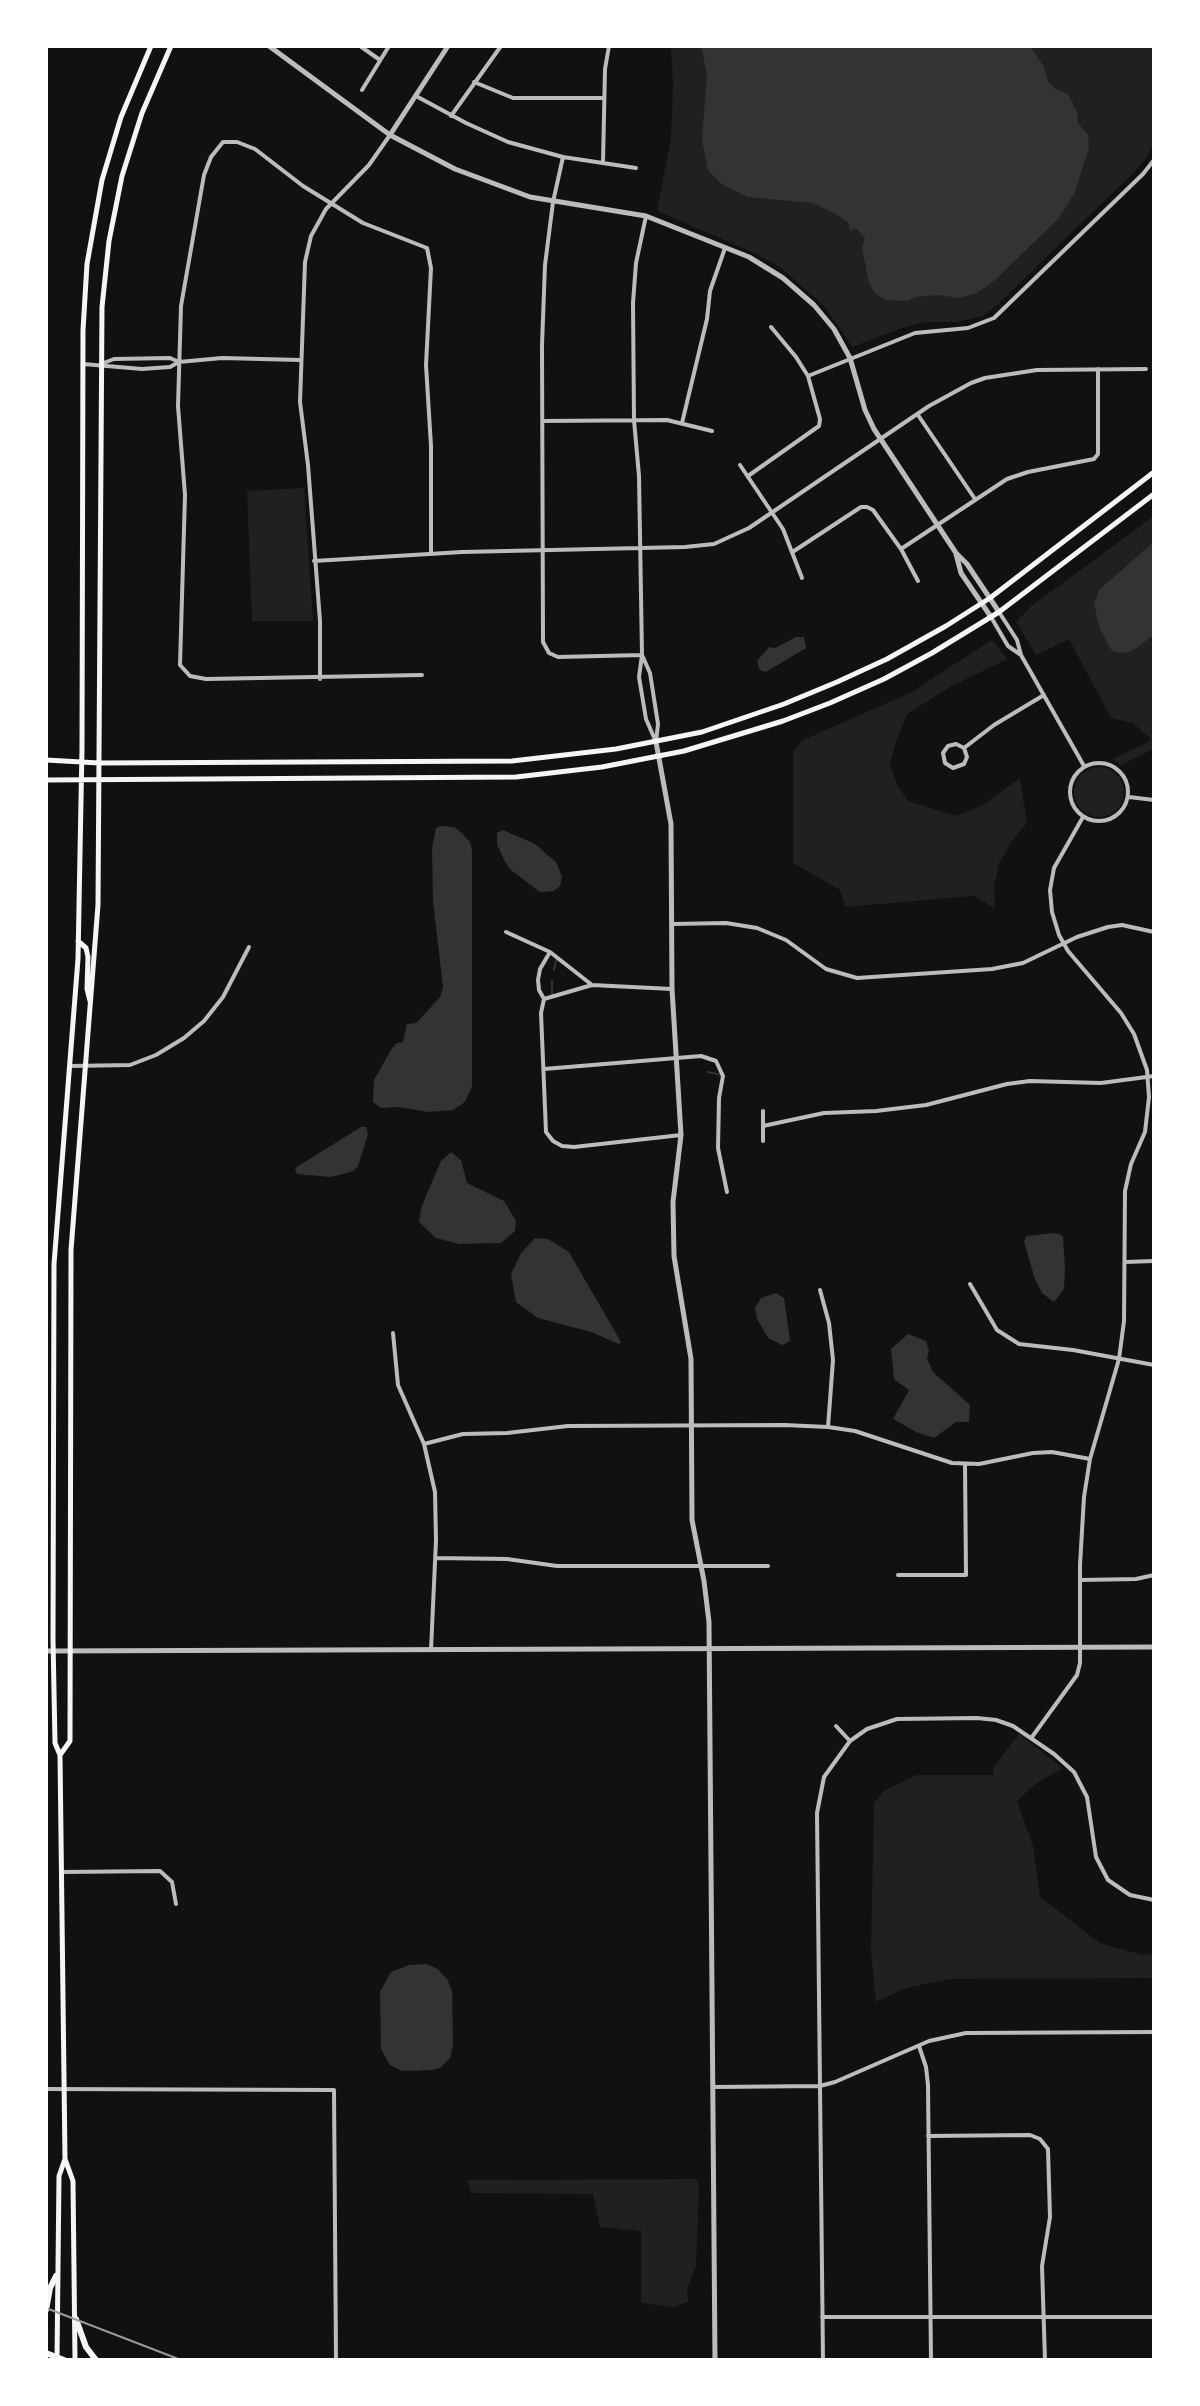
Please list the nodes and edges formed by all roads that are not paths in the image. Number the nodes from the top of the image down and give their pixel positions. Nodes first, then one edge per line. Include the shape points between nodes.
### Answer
1 (151, 46) edge
2 (171, 46) edge
3 (269, 46) edge
4 (360, 46) edge
5 (389, 46) edge
6 (448, 46) edge
7 (501, 46) edge
8 (609, 46) edge
9 (380, 60) junction
10 (474, 82) junction
11 (362, 90) dead end
12 (416, 96) junction
13 (604, 98) junction
14 (451, 116) junction
15 (390, 135) junction
16 (563, 157) junction
17 (1154, 160) edge
18 (603, 162) junction
19 (636, 168) dead end
20 (553, 202) junction
21 (331, 203) junction
22 (646, 216) junction
23 (725, 248) junction
24 (771, 327) dead end
25 (850, 358) junction
26 (300, 360) junction
27 (179, 362) junction
28 (83, 364) junction
29 (101, 364) junction
30 (1098, 369) junction
31 (1146, 369) dead end
32 (808, 376) junction
33 (918, 414) junction
34 (634, 420) junction
35 (543, 421) junction
36 (682, 423) junction
37 (712, 431) dead end
38 (880, 439) junction
39 (740, 465) dead end
40 (1154, 472) edge
41 (748, 476) junction
42 (1154, 494) edge
43 (975, 499) junction
44 (772, 513) junction
45 (938, 525) junction
46 (640, 548) junction
47 (901, 549) junction
48 (794, 551) junction
49 (543, 552) junction
50 (956, 553) junction
51 (431, 554) junction
52 (314, 561) junction
53 (802, 578) dead end
54 (918, 581) dead end
55 (990, 598) junction
56 (982, 603) junction
57 (999, 612) junction
58 (991, 617) junction
59 (642, 655) junction
60 (1021, 655) junction
61 (422, 675) dead end
62 (320, 679) junction
63 (1044, 695) junction
64 (656, 742) junction
65 (964, 748) junction
66 (659, 757) junction
67 (46, 760) edge
68 (80, 762) junction
69 (99, 763) junction
70 (1084, 766) junction
71 (46, 780) edge
72 (80, 780) junction
73 (99, 780) junction
74 (1128, 796) junction
75 (1154, 800) edge
76 (1083, 817) junction
77 (672, 924) junction
78 (506, 932) dead end
79 (1154, 932) edge
80 (78, 941) junction
81 (1064, 944) junction
82 (249, 947) dead end
83 (550, 952) junction
84 (592, 985) junction
85 (672, 989) junction
86 (544, 999) junction
87 (91, 1006) junction
88 (676, 1058) junction
89 (70, 1066) junction
90 (87, 1066) junction
91 (544, 1069) junction
92 (1151, 1077) edge
93 (763, 1111) dead end
94 (763, 1126) junction
95 (681, 1135) junction
96 (763, 1141) dead end
97 (727, 1192) dead end
98 (1154, 1261) edge
99 (1125, 1262) junction
100 (970, 1284) dead end
101 (820, 1290) dead end
102 (393, 1333) dead end
103 (1119, 1359) junction
104 (1154, 1365) edge
105 (691, 1426) junction
106 (828, 1427) junction
107 (424, 1444) junction
108 (1090, 1459) junction
109 (965, 1464) junction
110 (436, 1558) junction
111 (701, 1566) junction
112 (768, 1566) dead end
113 (898, 1575) dead end
114 (1154, 1575) edge
115 (1080, 1580) junction
116 (1154, 1647) edge
117 (1079, 1648) junction
118 (708, 1649) junction
119 (431, 1650) junction
120 (49, 1651) edge
121 (69, 1652) junction
122 (836, 1726) dead end
123 (1032, 1737) junction
124 (850, 1741) junction
125 (60, 1755) junction
126 (63, 1872) junction
127 (1154, 1900) edge
128 (176, 1904) dead end
129 (1154, 2032) edge
130 (919, 2046) junction
131 (820, 2086) junction
132 (713, 2087) junction
133 (46, 2089) edge
134 (65, 2090) junction
135 (928, 2136) junction
136 (65, 2159) junction
137 (56, 2276) junction
138 (46, 2310) edge
139 (822, 2317) junction
140 (931, 2317) junction
141 (1154, 2317) edge
142 (1043, 2318) junction
143 (76, 2319) junction
144 (46, 2353) edge
145 (59, 2359) edge
146 (75, 2360) edge
147 (96, 2360) edge
148 (336, 2360) edge
149 (715, 2360) edge
150 (823, 2360) edge
151 (931, 2360) edge
152 (1045, 2360) edge

1 - 28 main road via 113,140 99,196 87,264
2 - 29 main road via 137,128 117,200 104,286
3 - 15 street
4 - 9 street
5 - 9 street
6 - 12 street
7 - 10 street
8 - 13 street
9 - 11 street
10 - 13 street via 513,98
10 - 14 street
12 - 14 street
12 - 15 street
13 - 18 street
14 - 16 street via 508,142
15 - 20 street via 492,185
15 - 21 street
16 - 18 street
16 - 20 street
17 - 25 street via 994,318 968,328 915,333
18 - 19 street
20 - 22 street
20 - 35 street via 545,265
21 - 26 street via 307,246
21 - 27 street via 255,149 223,142 204,175 181,306
21 - 51 street via 363,223 427,248
22 - 23 street
22 - 34 street via 633,289
23 - 25 street via 767,266 798,291 828,321
23 - 36 street via 710,291
24 - 32 street
25 - 32 street
25 - 38 street
26 - 27 street
26 - 52 street
27 - 29 street via 114,359
27 - 29 street via 142,369
27 - 62 street via 185,495 179,657 186,674 206,679
28 - 29 street
28 - 68 main road
29 - 69 main road
30 - 31 street
30 - 33 street via 985,378
30 - 43 street via 1098,454 1089,462 1007,479
32 - 41 street via 819,426
33 - 38 street
33 - 43 street
34 - 35 street
34 - 36 street
34 - 46 street
35 - 49 street
36 - 37 street
38 - 44 street
38 - 45 street
39 - 41 street
40 - 55 main road
41 - 44 street
42 - 57 main road
43 - 45 street
44 - 46 street via 714,544
44 - 48 street
45 - 47 street
45 - 50 street
46 - 49 street
46 - 59 street
47 - 48 street via 873,510 861,507
47 - 54 street
48 - 53 street
49 - 51 street
49 - 59 street via 543,642 549,653
50 - 55 street
50 - 56 street via 961,573
51 - 52 street
52 - 62 street
55 - 56 main road
55 - 57 street
56 - 58 street
56 - 64 main road via 837,682 702,732
57 - 58 main road
57 - 60 street
58 - 60 street via 1008,646
58 - 66 main road via 884,679 830,703
59 - 64 street via 652,685
59 - 64 street via 639,677
60 - 63 street
61 - 62 street
63 - 65 street
63 - 70 street
64 - 66 street
64 - 69 main road via 497,762
65 - 65 street via 948,746 945,763 960,767 967,757
66 - 73 main road via 516,777
66 - 77 street via 671,824
67 - 68 main road
68 - 69 main road
68 - 72 main road
69 - 73 main road
70 - 74 street via 1111,765 1123,774
70 - 76 street via 1069,791
71 - 72 main road
72 - 73 main road
72 - 80 main road
73 - 87 main road
74 - 75 street
74 - 76 street via 1111,819
76 - 81 street via 1057,861 1050,890
77 - 81 street via 757,928 786,940 826,969 857,978 992,969 1023,963
77 - 85 street
78 - 83 street
79 - 81 street via 1122,925
80 - 87 main road via 88,957
80 - 89 main road
81 - 92 street via 1127,1022
82 - 90 street via 223,997 184,1038 130,1065
83 - 84 street
83 - 86 street via 538,980
84 - 85 street
84 - 86 street
85 - 88 street
86 - 91 street
87 - 90 main road
88 - 91 street
88 - 95 street
88 - 97 street via 709,1057 721,1068 718,1148
89 - 90 street
89 - 120 main road via 54,1264
90 - 121 main road via 71,1250
91 - 95 street via 546,1132 562,1146
92 - 94 street via 1101,1083 1030,1081 926,1105 824,1113
92 - 99 street via 1147,1123 1125,1191
93 - 94 street
94 - 96 street
95 - 105 street via 672,1228 691,1359
98 - 99 street
99 - 103 street
100 - 103 street via 997,1330 1013,1342
101 - 106 street via 833,1360
102 - 107 street via 398,1385
103 - 104 street
103 - 108 street
105 - 106 street
105 - 107 street via 568,1426 450,1436
105 - 111 street via 692,1520
106 - 109 street
107 - 110 street via 435,1492
108 - 109 street via 1052,1452
108 - 115 street
109 - 113 street via 966,1575
110 - 111 street via 557,1566
110 - 119 street
111 - 112 street
111 - 118 street
114 - 115 street
115 - 117 street
116 - 117 street
117 - 118 street
117 - 123 street via 1077,1675
118 - 119 street
118 - 132 street
119 - 121 street
120 - 121 street
120 - 125 main road
121 - 125 main road via 70,1741
122 - 124 street
123 - 124 street via 996,1720 913,1719 882,1723
123 - 127 street via 1065,1763 1081,1785 1096,1857 1108,1880 1130,1895
124 - 131 street via 824,1777 817,1813
125 - 126 main road
126 - 128 street via 160,1871 172,1882
126 - 134 main road
129 - 130 street via 966,2033
130 - 131 street
130 - 135 street via 927,2075
131 - 132 street
131 - 139 street
132 - 149 street
133 - 134 street
134 - 136 main road
134 - 148 street via 334,2090
135 - 140 street
135 - 142 street via 1024,2135 1045,2144 1050,2155 1050,2201 1042,2266
136 - 137 main road via 59,2176
136 - 143 main road via 73,2181
137 - 138 highway
137 - 145 main road
139 - 140 street
139 - 150 street
140 - 142 street
140 - 151 street
141 - 142 street
142 - 152 street
143 - 146 main road
143 - 147 highway
144 - 145 highway

